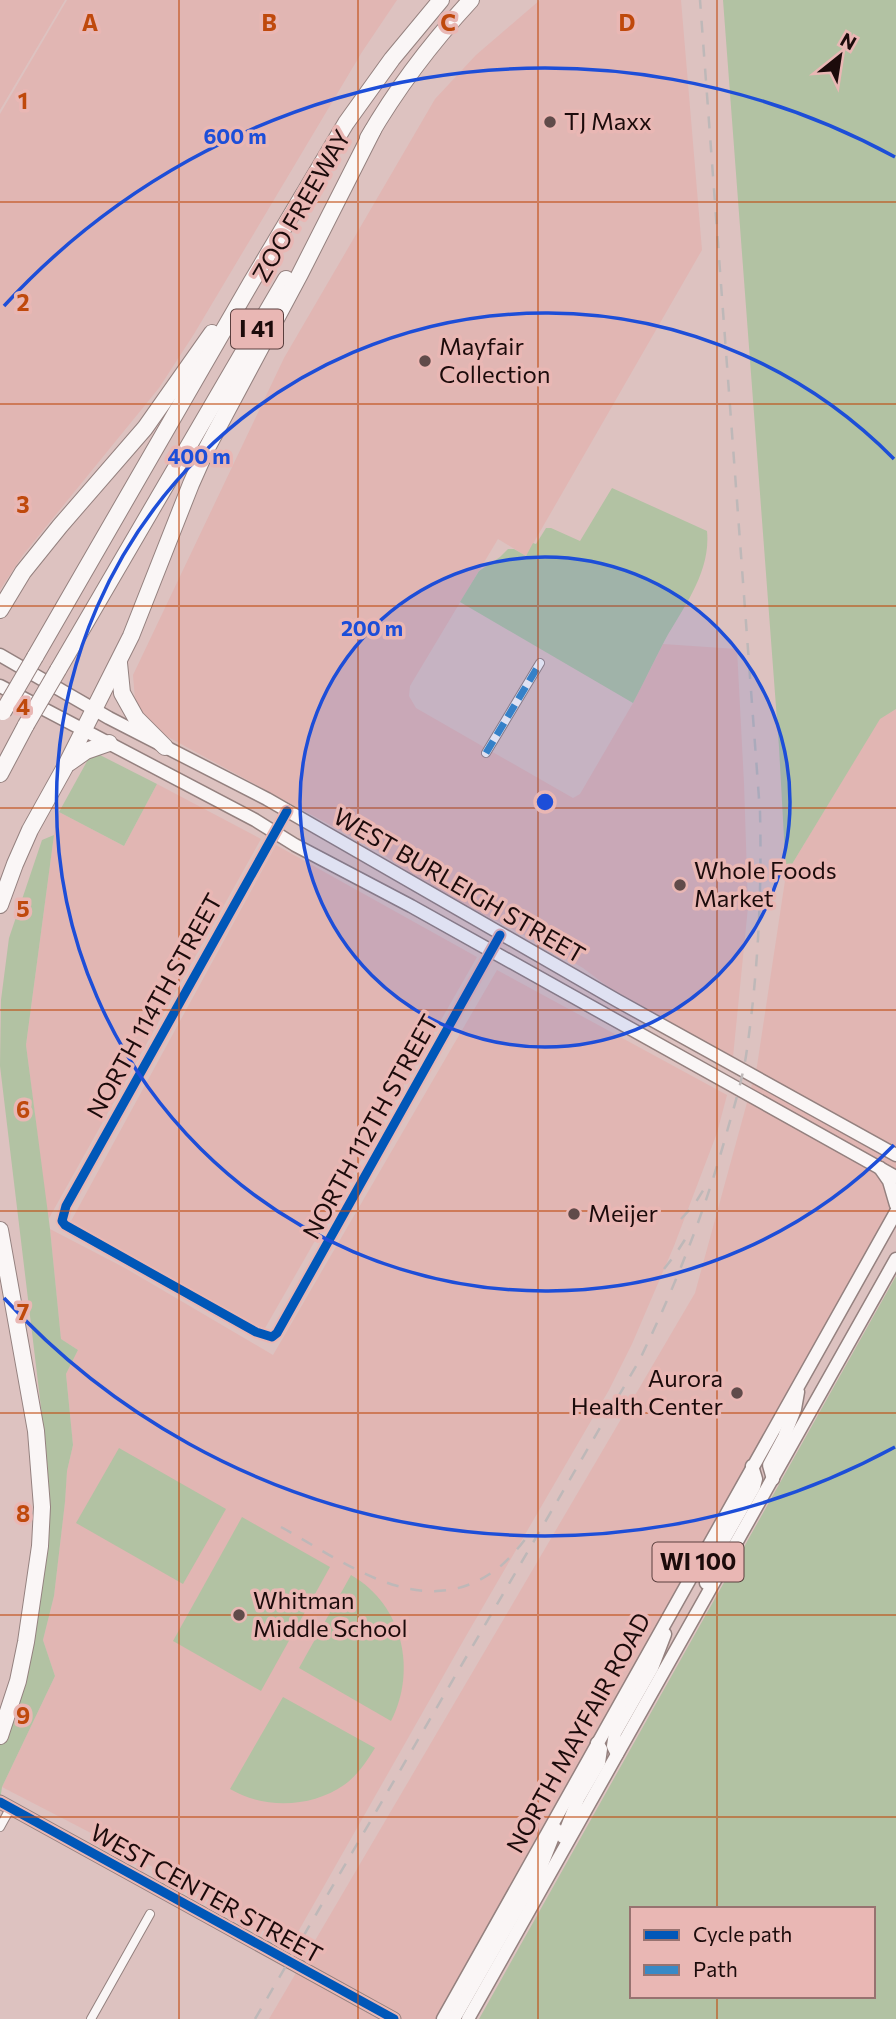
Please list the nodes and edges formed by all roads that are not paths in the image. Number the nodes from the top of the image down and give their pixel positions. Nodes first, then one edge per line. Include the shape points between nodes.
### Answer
1 (441, 0) edge
2 (471, 0) edge
3 (373, 130) junction
4 (252, 281) junction
5 (0, 610) edge
6 (0, 654) edge
7 (119, 662) junction
8 (540, 663) dead end
9 (0, 686) edge
10 (95, 709) junction
11 (2, 715) edge
12 (83, 731) junction
13 (109, 743) junction
14 (165, 747) junction
15 (486, 753) dead end
16 (65, 767) junction
17 (0, 774) edge
18 (287, 811) junction
19 (274, 832) junction
20 (0, 905) edge
21 (500, 935) junction
22 (491, 951) junction
23 (896, 1155) edge
24 (880, 1168) junction
25 (896, 1177) edge
26 (896, 1205) edge
27 (896, 1212) edge
28 (0, 1230) edge
29 (896, 1259) edge
30 (272, 1337) joint
31 (800, 1381) junction
32 (752, 1466) junction
33 (773, 1479) junction
34 (678, 1600) junction
35 (694, 1617) junction
36 (0, 1736) edge
37 (597, 1743) junction
38 (617, 1754) junction
39 (566, 1799) junction
40 (6, 1805) edge
41 (0, 1827) edge
42 (553, 1867) junction
43 (150, 1914) dead end
44 (90, 2019) edge
45 (394, 2019) edge
46 (443, 2019) edge
47 (454, 2019) edge
48 (468, 2019) edge

1 - 4 highway, ZOO FREEWAY / I 41 via 346,123
2 - 3 highway, ZOO FREEWAY / I 41 via 422,58
3 - 7 highway via 207,448
3 - 17 highway, ZOO FREEWAY / I 41, bridge
4 - 5 highway via 145,428 23,572
4 - 11 highway, ZOO FREEWAY / I 41, bridge
6 - 10 main road, WEST BURLEIGH STREET
7 - 10 highway
7 - 14 highway via 122,693 136,718
8 - 15 street
9 - 12 main road, WEST BURLEIGH STREET
10 - 12 highway
10 - 14 main road, WEST BURLEIGH STREET
12 - 13 main road, WEST BURLEIGH STREET
12 - 16 highway
13 - 16 highway via 79,754
13 - 19 main road, WEST BURLEIGH STREET
14 - 18 main road, WEST BURLEIGH STREET
16 - 20 highway via 24,842
18 - 19 street, NORTH 114TH STREET
18 - 21 main road, WEST BURLEIGH STREET
19 - 22 main road, WEST BURLEIGH STREET
19 - 30 street, NORTH 114TH STREET via 66,1206 62,1221
21 - 22 street, NORTH 112TH STREET
21 - 23 main road, WEST BURLEIGH STREET
22 - 24 main road, WEST BURLEIGH STREET
22 - 30 street, NORTH 112TH STREET
24 - 25 main road, WEST BURLEIGH STREET
24 - 26 main road
27 - 31 main road, NORTH MAYFAIR ROAD / WI 100
28 - 36 highway via 36,1432 42,1507 26,1642
29 - 33 main road, NORTH MAYFAIR ROAD / WI 100
31 - 32 main road, NORTH MAYFAIR ROAD / WI 100
31 - 33 main road via 795,1409 769,1465
32 - 34 main road, NORTH MAYFAIR ROAD / WI 100
32 - 35 main road via 754,1487 717,1552
33 - 35 main road, NORTH MAYFAIR ROAD / WI 100
34 - 37 main road, NORTH MAYFAIR ROAD / WI 100
34 - 38 main road via 652,1668 615,1733
35 - 38 main road, NORTH MAYFAIR ROAD / WI 100
37 - 39 main road, NORTH MAYFAIR ROAD / WI 100
37 - 42 main road via 599,1763 572,1810
38 - 42 main road, NORTH MAYFAIR ROAD / WI 100
39 - 46 main road, NORTH MAYFAIR ROAD / WI 100
39 - 47 main road via 541,1867
40 - 41 street
40 - 45 main road, WEST CENTER STREET
42 - 48 main road, NORTH MAYFAIR ROAD / WI 100
43 - 44 street

